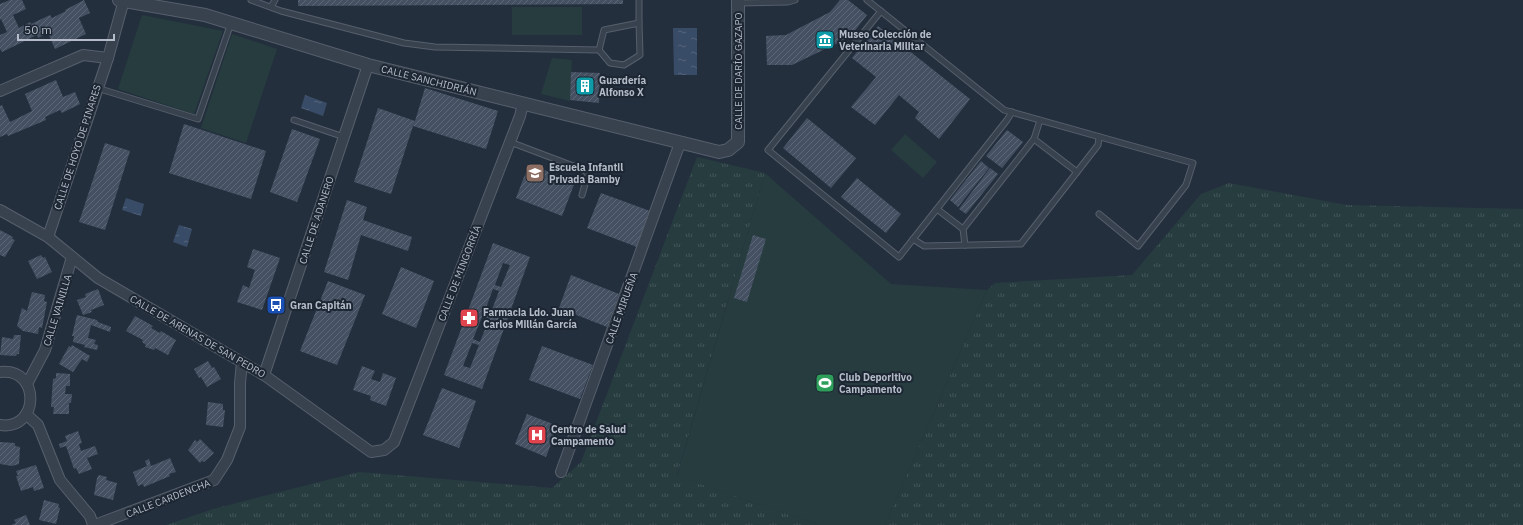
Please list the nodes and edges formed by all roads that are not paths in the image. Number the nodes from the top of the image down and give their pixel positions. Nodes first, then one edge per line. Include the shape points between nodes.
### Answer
1 (119, 0) edge
2 (124, 0) edge
3 (251, 0) edge
4 (275, 0) edge
5 (639, 0) edge
6 (795, 0) edge
7 (867, 0) edge
8 (738, 1) edge
9 (772, 1) edge
10 (271, 7) junction
11 (881, 11) junction
12 (231, 22) junction
13 (639, 23) junction
14 (599, 50) junction
15 (108, 58) junction
16 (368, 65) junction
17 (97, 88) junction
18 (0, 91) edge
19 (523, 104) junction
20 (1012, 112) junction
21 (294, 120) dead end
22 (1040, 120) junction
23 (344, 137) junction
24 (1099, 137) junction
25 (1034, 139) junction
26 (510, 142) junction
27 (738, 142) joint
28 (680, 143) junction
29 (1077, 172) junction
30 (582, 195) dead end
31 (937, 209) junction
32 (0, 210) edge
33 (1099, 214) dead end
34 (963, 229) junction
35 (48, 237) junction
36 (913, 239) junction
37 (965, 245) junction
38 (72, 257) junction
39 (242, 362) junction
40 (0, 372) edge
41 (264, 375) junction
42 (26, 384) junction
43 (26, 414) junction
44 (0, 425) edge
45 (394, 442) joint
46 (561, 472) dead end
47 (94, 525) edge

1 - 2 street, CALLE SANCHIDRIÁN
2 - 12 street, CALLE SANCHIDRIÁN
2 - 15 street, CALLE DE HOYO DE PINARES
3 - 10 lane
4 - 10 lane
5 - 13 lane
6 - 9 lane
7 - 11 lane
8 - 9 lane
8 - 27 street, CALLE DE DARÍO GAZAPO
10 - 14 lane via 404,43 435,47
11 - 20 lane via 1004,110
11 - 36 lane via 768,150 899,257
12 - 16 street, CALLE SANCHIDRIÁN
12 - 17 lane via 198,119
13 - 14 lane via 604,30
13 - 14 lane via 640,55 624,65 610,63
15 - 17 street, CALLE DE HOYO DE PINARES
15 - 18 street via 83,55
16 - 19 street, CALLE SANCHIDRIÁN
16 - 23 street, CALLE DE ADANERO
17 - 35 street, CALLE DE HOYO DE PINARES
19 - 26 street, CALLE DE MINGORRÍA
19 - 28 street, CALLE SANCHIDRIÁN
20 - 22 lane
20 - 31 lane
21 - 23 lane
22 - 24 lane
22 - 25 lane
23 - 41 street, CALLE DE ADANERO
24 - 29 lane via 1098,145
24 - 33 lane via 1193,163 1186,186 1138,246
25 - 29 lane
25 - 34 lane
26 - 30 lane via 584,170 588,174
26 - 45 street, CALLE DE MINGORRÍA
27 - 28 street, CALLE SANCHIDRIÁN via 728,150 719,152
28 - 46 street, CALLE MIRUEÑA
29 - 37 lane via 1020,244
31 - 34 lane
31 - 36 lane
32 - 35 street, CALLE DE ARENAS DE SAN PEDRO
34 - 37 lane
35 - 38 street, CALLE DE ARENAS DE SAN PEDRO
36 - 37 lane via 924,246
38 - 39 street, CALLE DE ARENAS DE SAN PEDRO via 98,278
38 - 42 street, CALLE VAINILLA via 45,350
39 - 41 street, CALLE DE ARENAS DE SAN PEDRO
39 - 47 street, CALLE CARDENCHA via 240,427 227,460 214,480
40 - 42 street via 13,373 21,377
41 - 45 street, CALLE DE ARENAS DE SAN PEDRO via 371,452 384,450
42 - 43 street via 31,399
43 - 44 street via 13,424
43 - 47 street via 38,425 60,480 90,516

